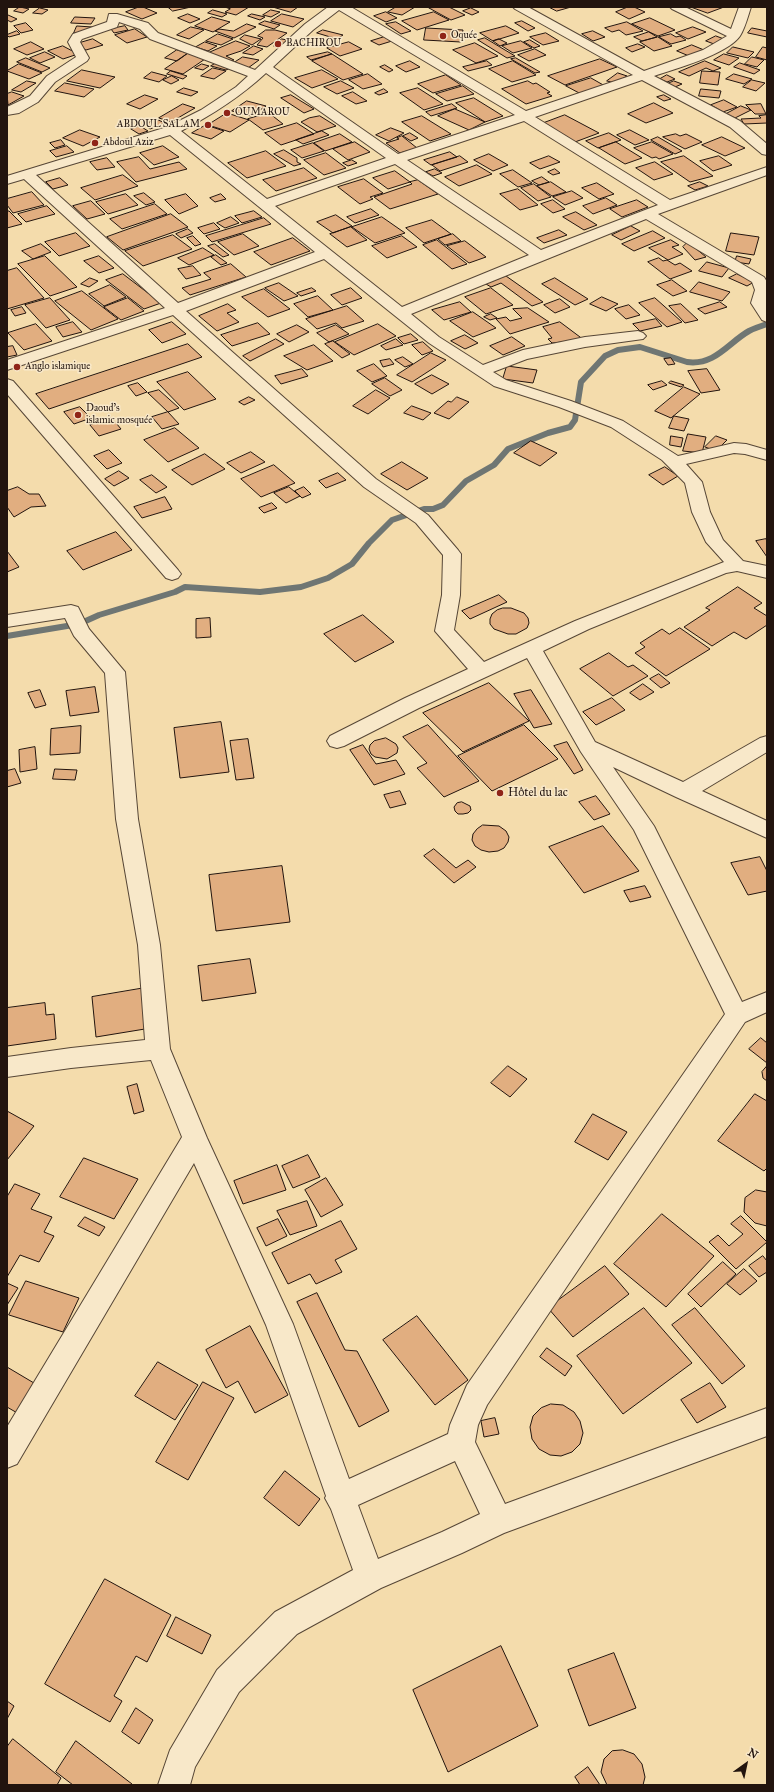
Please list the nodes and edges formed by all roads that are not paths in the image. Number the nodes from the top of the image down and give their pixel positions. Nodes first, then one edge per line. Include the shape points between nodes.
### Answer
1 (335, 7) edge
2 (343, 7) edge
3 (519, 7) edge
4 (676, 7) edge
5 (745, 7) edge
6 (126, 9) dead end
7 (113, 16) junction
8 (736, 35) junction
9 (261, 71) junction
10 (644, 76) junction
11 (7, 111) edge
12 (525, 116) junction
13 (172, 130) junction
14 (767, 151) edge
15 (397, 159) junction
16 (767, 171) edge
17 (28, 174) junction
18 (7, 180) edge
19 (264, 205) junction
20 (670, 206) junction
21 (648, 214) junction
22 (326, 253) junction
23 (540, 256) junction
24 (175, 309) junction
25 (400, 313) junction
26 (767, 317) edge
27 (638, 336) dead end
28 (7, 365) edge
29 (480, 371) junction
30 (7, 384) edge
31 (767, 455) edge
32 (674, 462) junction
33 (737, 565) junction
34 (767, 572) edge
35 (172, 574) dead end
36 (7, 621) edge
37 (532, 649) junction
38 (482, 672) junction
39 (337, 741) dead end
40 (767, 743) edge
41 (588, 747) junction
42 (683, 792) junction
43 (767, 830) edge
44 (767, 1002) edge
45 (737, 1016) junction
46 (158, 1049) junction
47 (7, 1067) edge
48 (195, 1138) junction
49 (767, 1422) edge
50 (462, 1443) junction
51 (7, 1454) edge
52 (340, 1498) junction
53 (498, 1521) junction
54 (370, 1577) junction
55 (174, 1785) edge

1 - 9 street
2 - 12 street
3 - 10 street
4 - 8 street
5 - 8 street
6 - 7 street
7 - 9 street via 144,26 154,36 184,48
7 - 11 street via 113,24 78,37 74,42 83,58 51,78 34,99
8 - 10 street via 707,53
9 - 13 street via 240,90 206,113
9 - 15 street
10 - 12 street
10 - 14 street via 735,124
12 - 15 street
12 - 20 street
13 - 17 street
13 - 19 street
15 - 19 street
15 - 23 street
16 - 20 street
17 - 18 street
17 - 24 street
19 - 22 street
20 - 21 street
21 - 23 street
21 - 26 street via 759,280 762,290 759,303
22 - 24 street
22 - 25 street
23 - 25 street
24 - 28 street
24 - 38 street via 370,483 422,519 452,554 451,596 444,631
25 - 29 street
27 - 29 street via 585,342 523,355
29 - 32 street via 511,388 565,404 617,424
30 - 35 street
31 - 32 street via 734,448
32 - 33 street via 693,482 701,512 715,542
33 - 34 street
33 - 37 street via 722,568 604,616
36 - 46 street via 76,621 115,672 127,819 149,946
37 - 38 street
37 - 41 street
38 - 39 street via 412,703
40 - 42 street
41 - 42 street
41 - 45 street via 643,826
42 - 43 street
44 - 45 street
45 - 50 street via 477,1395 464,1425
46 - 47 street
46 - 48 street
48 - 51 street
48 - 52 street via 279,1324
49 - 53 street
50 - 52 street
50 - 53 street
52 - 54 street
53 - 54 street
54 - 55 street via 286,1623 228,1681 182,1761

